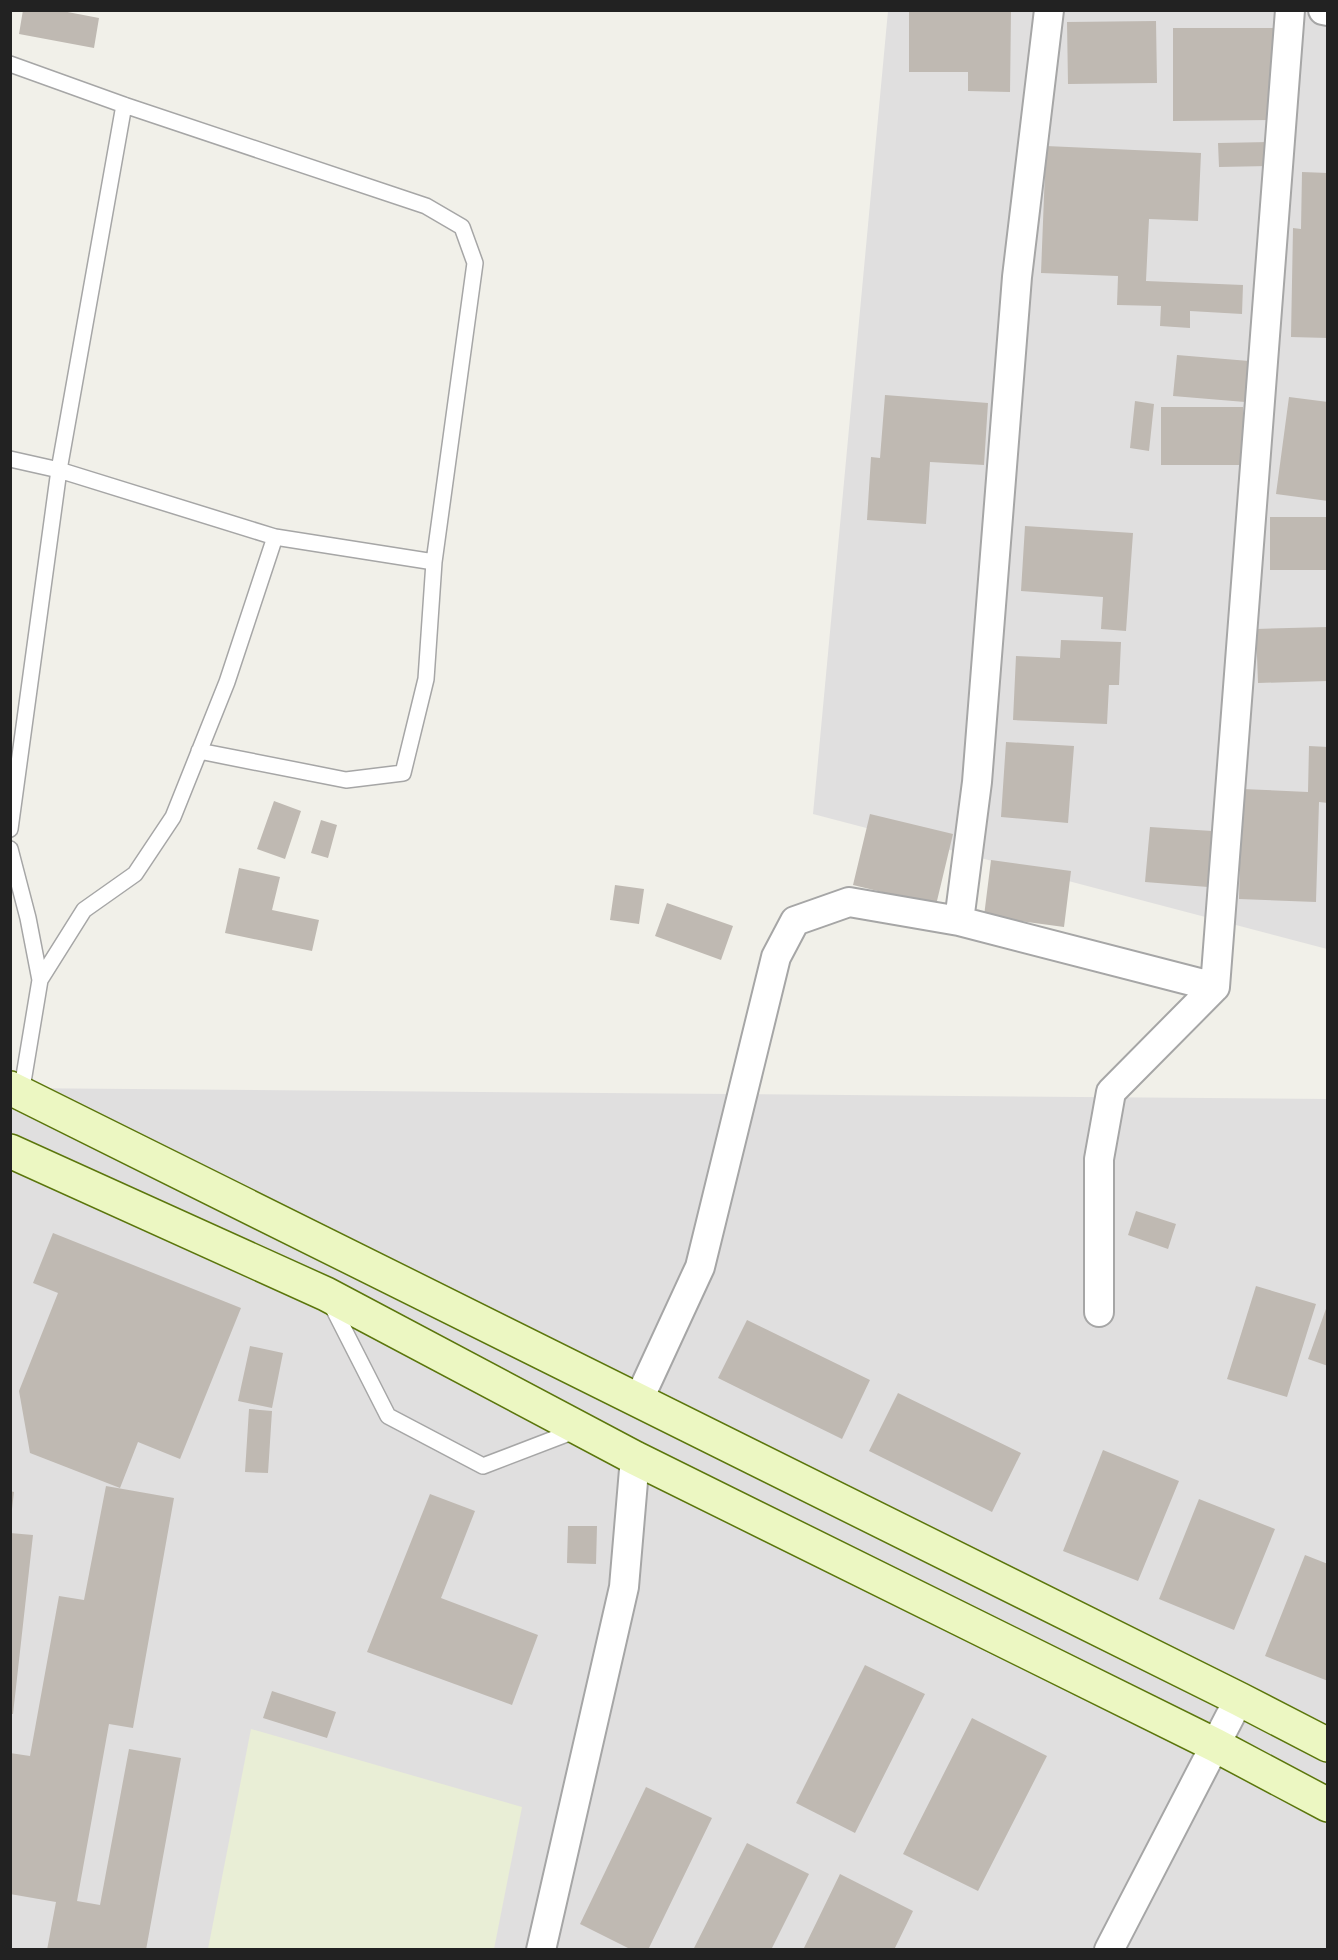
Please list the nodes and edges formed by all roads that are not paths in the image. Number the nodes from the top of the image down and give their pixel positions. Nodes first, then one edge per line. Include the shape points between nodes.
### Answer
1 (1049, 10) edge
2 (1290, 10) edge
3 (10, 64) edge
4 (124, 105) junction
5 (10, 459) edge
6 (59, 470) junction
7 (275, 537) junction
8 (434, 562) junction
9 (199, 751) junction
10 (10, 829) edge
11 (10, 849) edge
12 (959, 921) junction
13 (40, 981) junction
14 (1215, 987) junction
15 (16, 1092) edge
16 (10, 1150) edge
17 (326, 1294) junction
18 (1099, 1312) dead end
19 (639, 1399) junction
20 (579, 1430) junction
21 (635, 1458) junction
22 (1239, 1699) junction
23 (1215, 1745) junction
24 (1328, 1745) edge
25 (1328, 1805) edge
26 (541, 1950) edge
27 (1109, 1950) edge

1 - 12 street via 1017,277 977,782
2 - 14 street
3 - 4 lane
4 - 6 lane
4 - 8 lane via 426,206 462,227 475,263
5 - 6 lane
6 - 7 lane
6 - 10 lane
7 - 8 lane
7 - 9 lane via 227,682
8 - 9 lane via 426,679 403,773 346,780
9 - 13 lane via 173,817 135,874 84,910
11 - 13 lane
12 - 14 street
12 - 19 street via 849,902 795,921 776,957 700,1267
13 - 15 lane
14 - 18 street via 1111,1092 1099,1159
15 - 19 street
16 - 17 street
17 - 20 street
17 - 20 lane via 388,1416 483,1466
19 - 22 street
20 - 21 street
21 - 23 street
21 - 26 street via 624,1587
22 - 23 street
22 - 24 street
23 - 25 street
23 - 27 street

